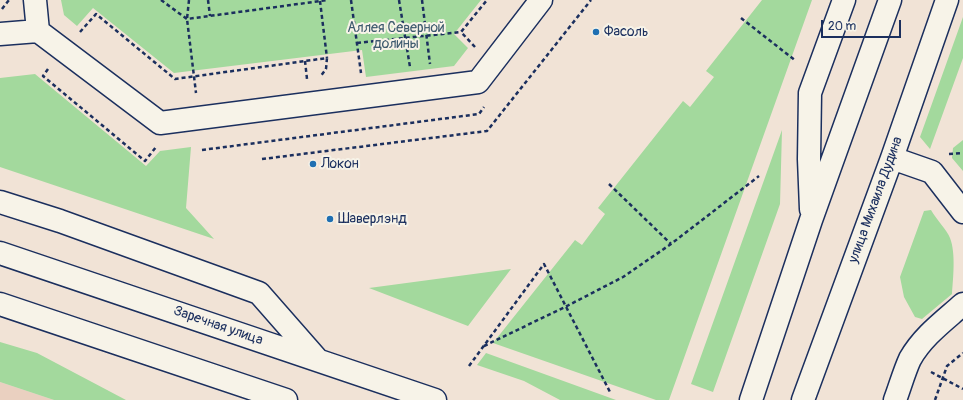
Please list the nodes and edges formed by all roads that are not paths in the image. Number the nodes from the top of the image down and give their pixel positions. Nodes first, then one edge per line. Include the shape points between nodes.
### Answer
1 (35, 0) edge
2 (541, 0) edge
3 (844, 0) edge
4 (890, 0) edge
5 (946, 0) edge
6 (38, 31) junction
7 (0, 34) edge
8 (892, 158) junction
9 (0, 202) edge
10 (963, 212) edge
11 (811, 220) junction
12 (0, 253) edge
13 (0, 304) edge
14 (963, 304) edge
15 (316, 359) junction
16 (229, 380) junction
17 (241, 400) edge
18 (286, 400) edge
19 (435, 400) edge
20 (750, 400) edge
21 (803, 400) edge
22 (896, 400) edge

1 - 6 street
2 - 6 street via 478,82 160,123
3 - 11 street via 810,94
4 - 11 street
5 - 8 street, улица Михаила Дудина
6 - 7 street
8 - 10 street via 932,172
8 - 21 street, улица Михаила Дудина
9 - 15 street via 259,293
11 - 20 street
12 - 15 street, Заречная улица
13 - 16 street
14 - 22 street via 922,342 910,360
15 - 19 street, Заречная улица
16 - 17 street
16 - 18 street

